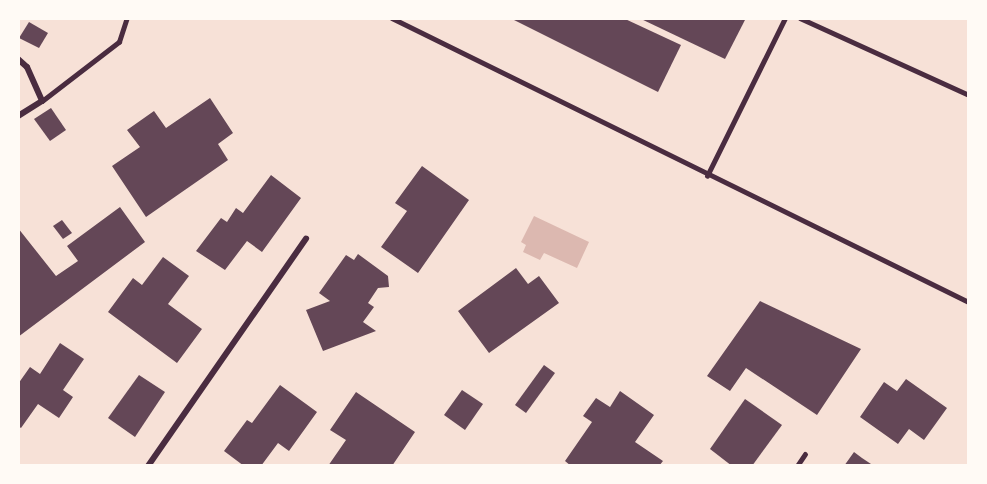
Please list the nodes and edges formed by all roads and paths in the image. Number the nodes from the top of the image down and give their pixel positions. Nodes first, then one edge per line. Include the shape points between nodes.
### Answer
1 (127, 18) edge
2 (392, 18) edge
3 (784, 18) edge
4 (800, 18) edge
5 (18, 59) edge
6 (969, 95) edge
7 (42, 101) junction
8 (18, 116) edge
9 (707, 176) junction
10 (306, 239) dead end
11 (969, 302) edge
12 (805, 454) dead end
13 (148, 466) edge
14 (797, 466) edge

1 - 7 lane via 119,42
2 - 9 lane
3 - 9 lane
4 - 6 lane
5 - 7 street via 27,68
7 - 8 street
9 - 11 lane
10 - 13 street
12 - 14 lane

